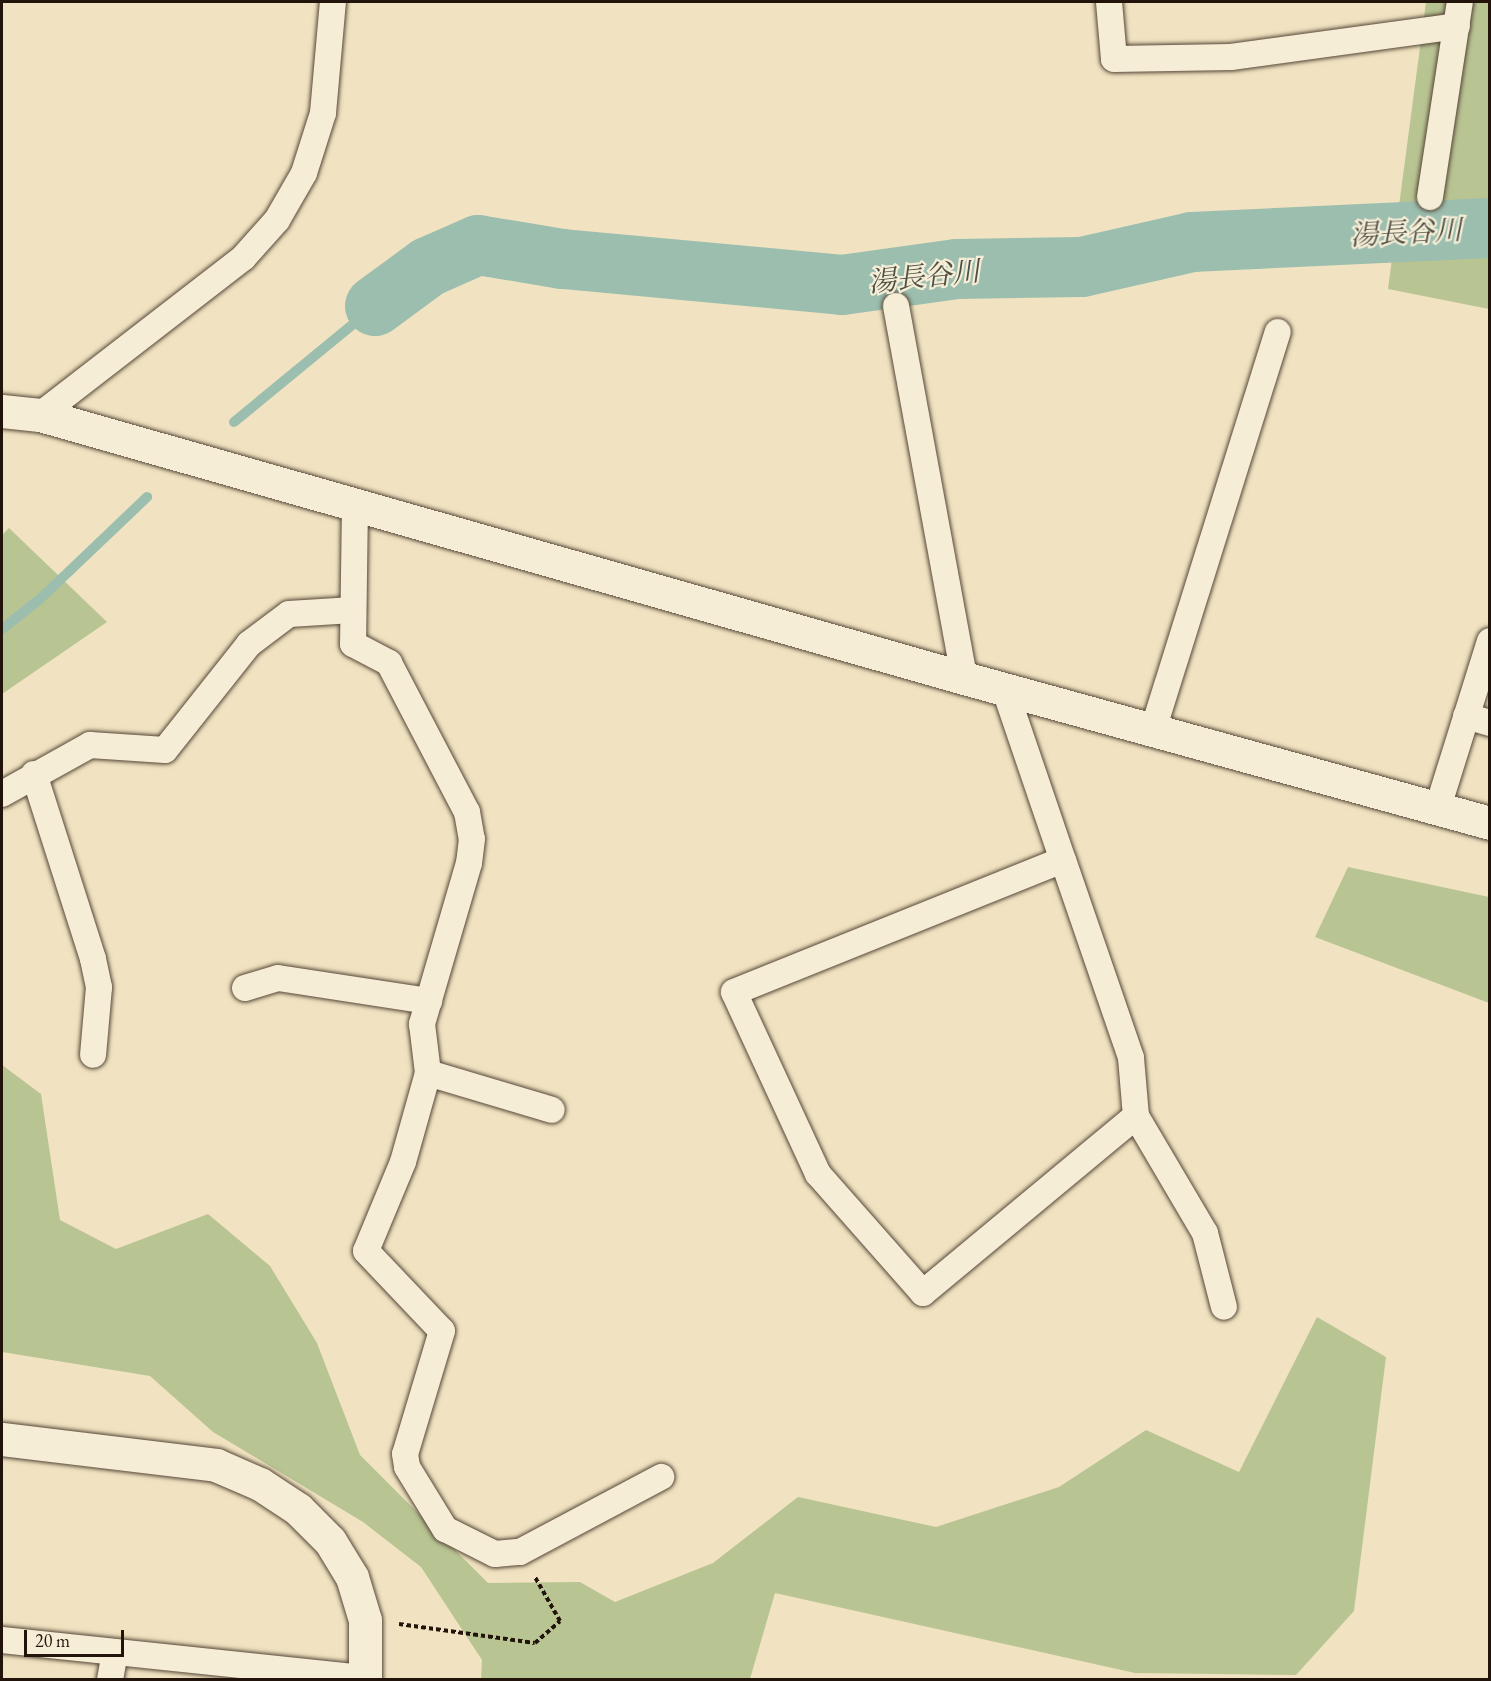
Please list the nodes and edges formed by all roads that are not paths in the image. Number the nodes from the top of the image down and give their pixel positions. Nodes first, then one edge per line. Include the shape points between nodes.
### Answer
1 (333, 2) edge
2 (1109, 2) edge
3 (1459, 14) edge
4 (1430, 197) dead end
5 (896, 306) dead end
6 (1278, 332) dead end
7 (2, 411) edge
8 (40, 415) junction
9 (355, 504) junction
10 (353, 610) junction
11 (1490, 641) edge
12 (964, 678) junction
13 (1005, 690) junction
14 (1478, 720) edge
15 (1153, 730) junction
16 (34, 774) junction
17 (2, 794) edge
18 (1438, 807) junction
19 (1490, 823) edge
20 (1064, 860) junction
21 (245, 988) dead end
22 (429, 1001) junction
23 (93, 1055) dead end
24 (428, 1072) junction
25 (552, 1110) dead end
26 (1136, 1116) junction
27 (1224, 1307) dead end
28 (2, 1439) edge
29 (661, 1478) dead end
30 (2, 1640) edge
31 (115, 1653) junction
32 (365, 1679) edge
33 (110, 1680) edge

1 - 8 street via 323,113 304,173 277,220 243,258
2 - 3 street via 1114,59 1231,57
3 - 4 street
5 - 12 street
6 - 15 street
7 - 8 street
8 - 9 street
9 - 10 street
9 - 12 street
10 - 16 street via 289,614 249,644 165,750 90,745
10 - 22 street via 353,644 389,663 467,812 472,839 469,863
11 - 14 street
12 - 13 street
13 - 15 street
13 - 20 street
14 - 18 street
15 - 18 street
16 - 17 street
16 - 23 street via 99,987
18 - 19 street
20 - 26 street via 1131,1058
20 - 26 street via 734,992 818,1174 923,1293
21 - 22 street via 278,978
22 - 24 street via 423,1024
24 - 25 street
24 - 29 street via 403,1162 366,1251 442,1330 405,1454 407,1467 445,1529 495,1554 520,1552
26 - 27 street via 1205,1233
28 - 32 street via 216,1465 260,1484 298,1509 330,1541 352,1576 365,1620
30 - 31 street
31 - 32 street
31 - 33 street

